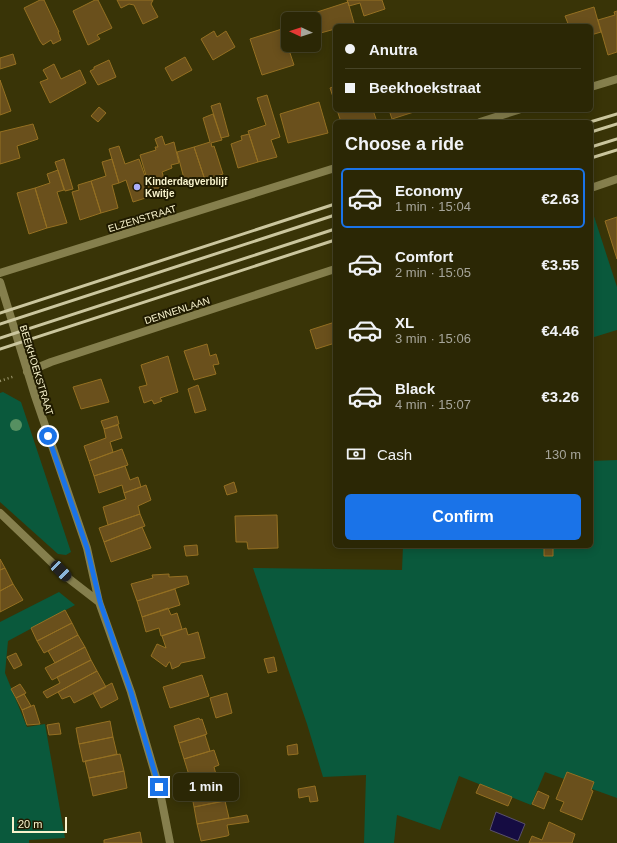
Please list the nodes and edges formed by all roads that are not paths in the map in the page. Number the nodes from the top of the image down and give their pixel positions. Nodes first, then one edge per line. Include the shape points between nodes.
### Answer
1 (617, 79) edge
2 (593, 86) edge
3 (512, 112) edge
4 (486, 120) edge
5 (333, 169) edge
6 (617, 179) edge
7 (593, 187) edge
8 (333, 270) edge
9 (0, 273) edge
10 (0, 282) edge
11 (27, 372) junction
12 (0, 513) edge
13 (100, 602) junction
14 (170, 843) edge

1 - 2 street
3 - 4 street
5 - 9 street, ELZENSTRAAT
6 - 7 street
8 - 11 street, DENNENLAAN
10 - 11 street, BEEKHOEKSTRAAT
11 - 13 street, BEEKHOEKSTRAAT via 87,548
12 - 13 street via 68,578
13 - 14 street, BEEKHOEKSTRAAT via 146,740

